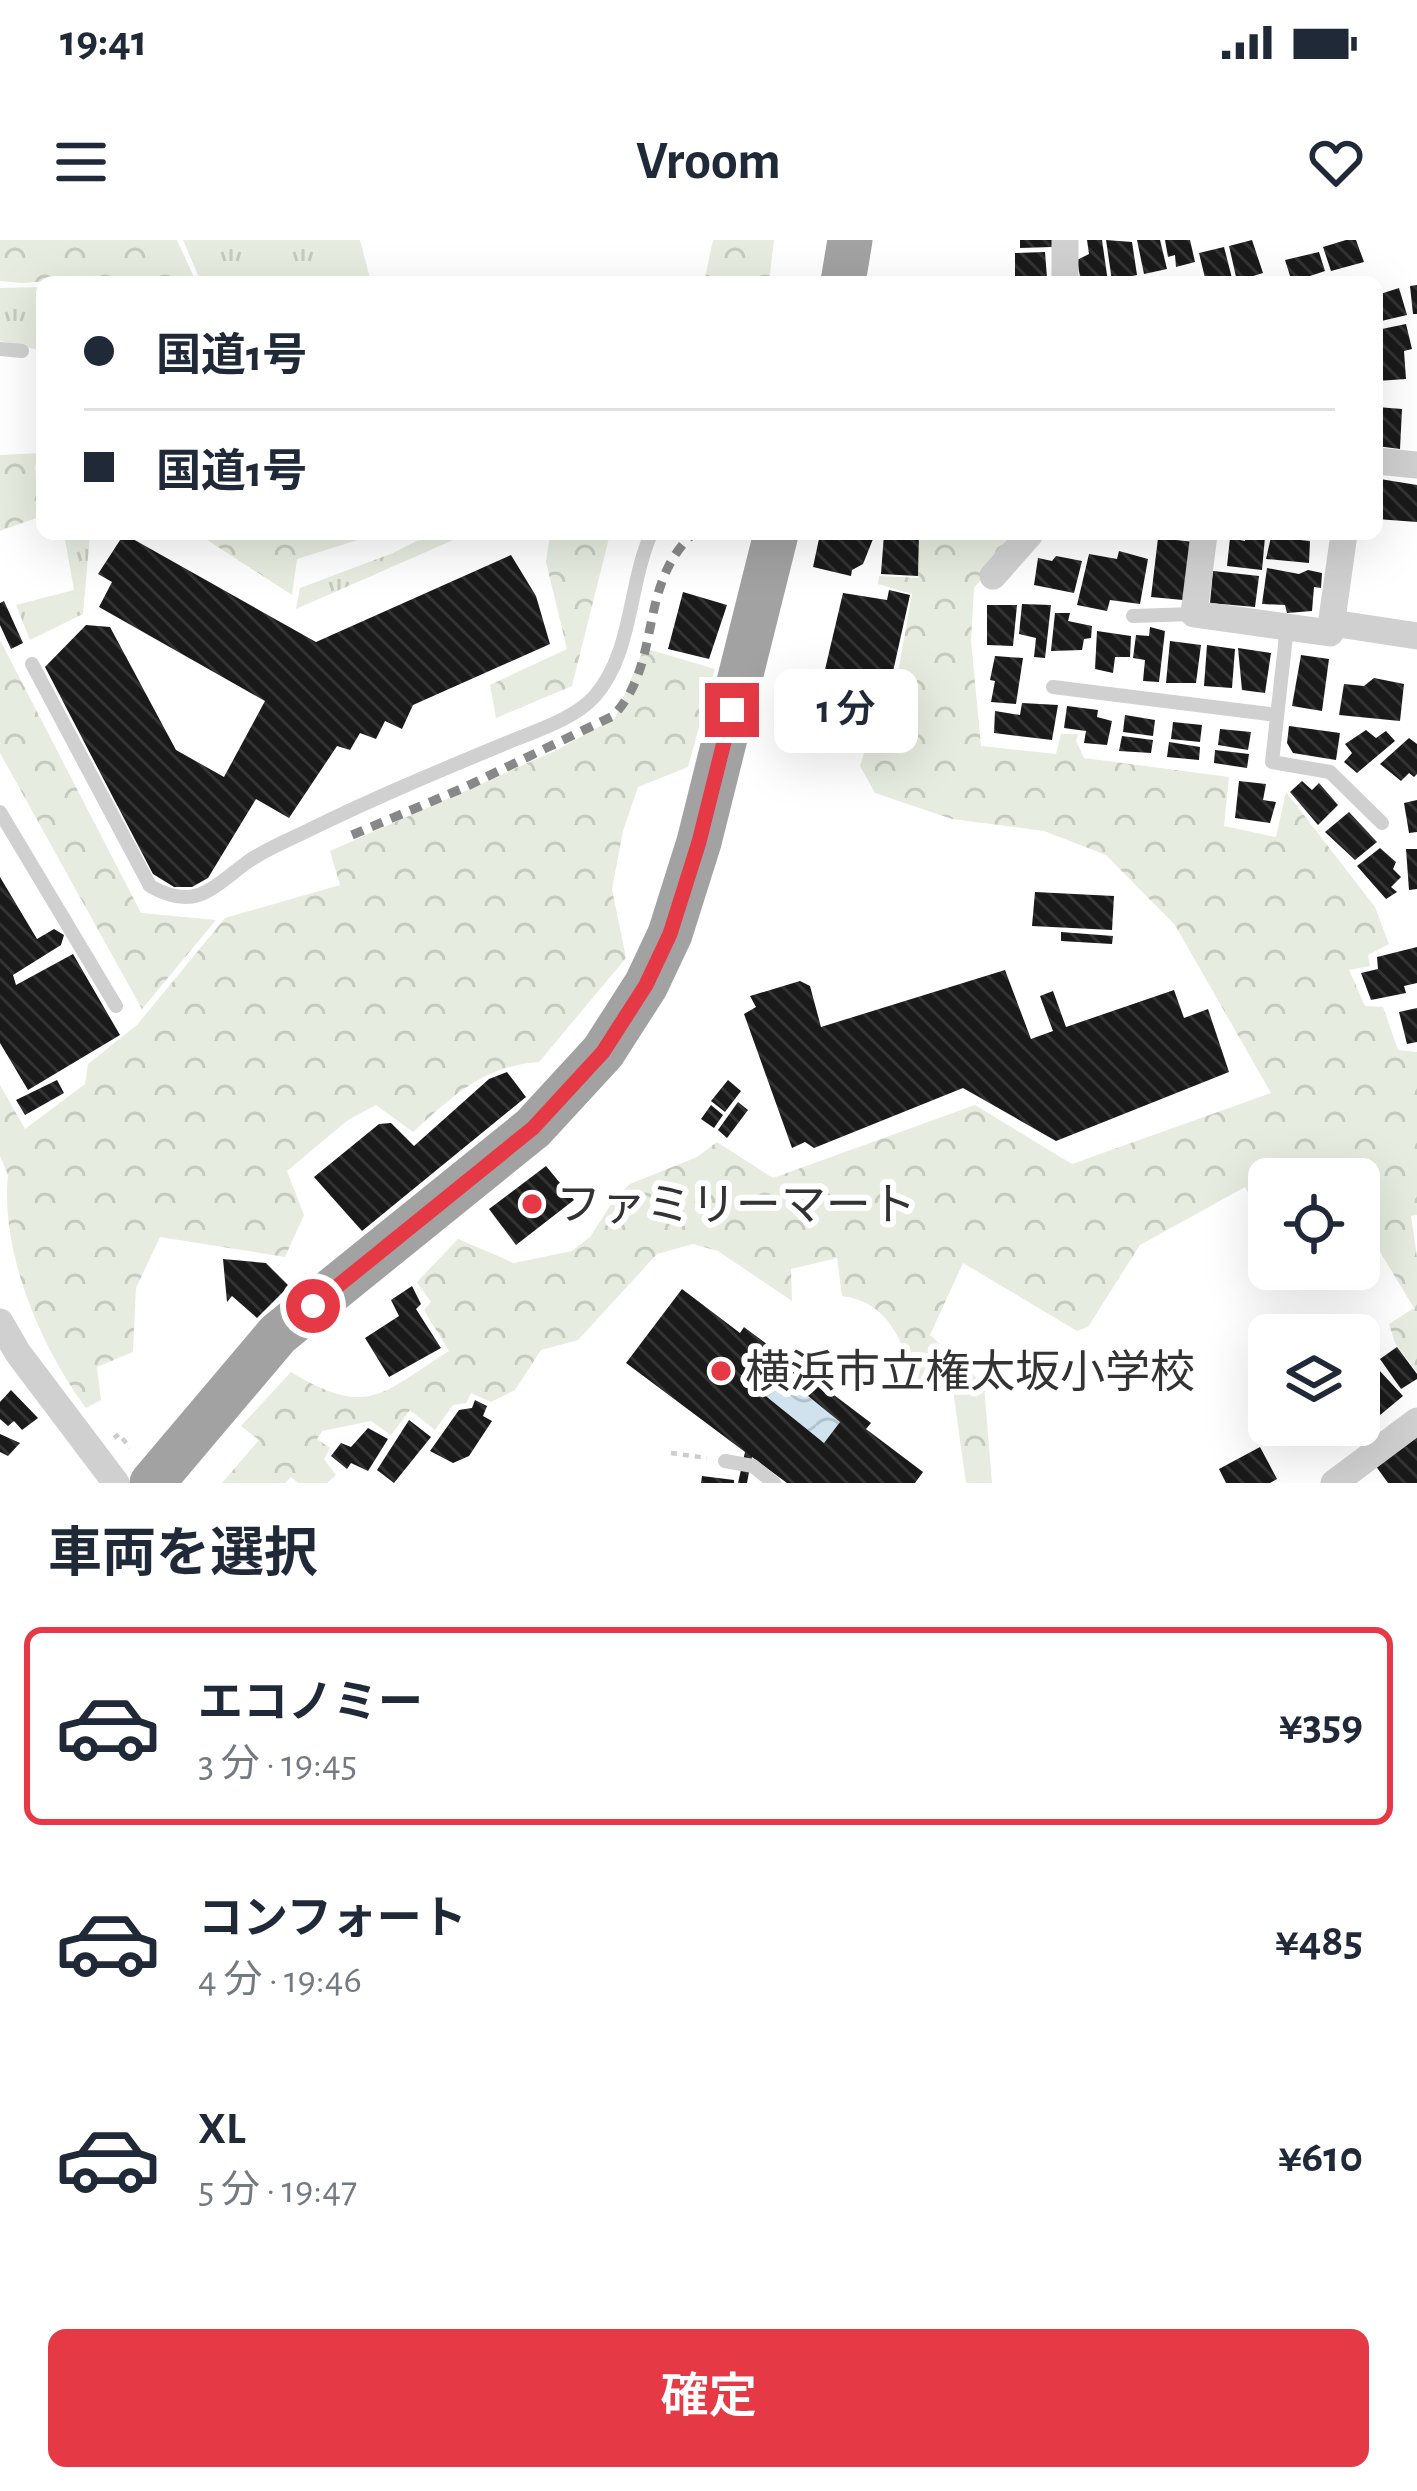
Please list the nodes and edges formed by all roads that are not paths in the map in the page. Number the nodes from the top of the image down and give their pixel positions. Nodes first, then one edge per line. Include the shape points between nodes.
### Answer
1 (850, 240) edge
2 (1065, 240) edge
3 (844, 276) edge
4 (1065, 276) edge
5 (0, 349) edge
6 (22, 351) dead end
7 (1383, 462) edge
8 (1417, 465) edge
9 (649, 540) edge
10 (774, 540) edge
11 (1025, 540) edge
12 (1203, 540) edge
13 (1343, 540) edge
14 (993, 576) dead end
15 (1195, 614) junction
16 (1133, 616) dead end
17 (1332, 623) junction
18 (1287, 627) junction
19 (1417, 636) edge
20 (32, 664) dead end
21 (1053, 687) dead end
22 (1277, 715) junction
23 (0, 812) edge
24 (1382, 823) dead end
25 (116, 1006) dead end
26 (0, 1322) edge
27 (1417, 1421) edge
28 (725, 1461) road end
29 (116, 1483) edge
30 (152, 1483) edge
31 (774, 1483) edge
32 (1334, 1483) edge

1 - 3 highway
2 - 4 street
5 - 6 lane
7 - 8 street
9 - 20 lane via 613,669 591,700 254,857 210,892 189,898 150,886
10 - 30 highway via 670,934 603,1052 533,1128 278,1334
11 - 14 street
12 - 15 street
13 - 17 street
15 - 16 lane
15 - 18 street
17 - 18 street via 1330,633
17 - 19 street
18 - 22 lane
21 - 22 lane
22 - 24 lane via 1272,762 1330,772
23 - 25 lane
26 - 29 street
27 - 32 street
28 - 31 lane via 753,1466

